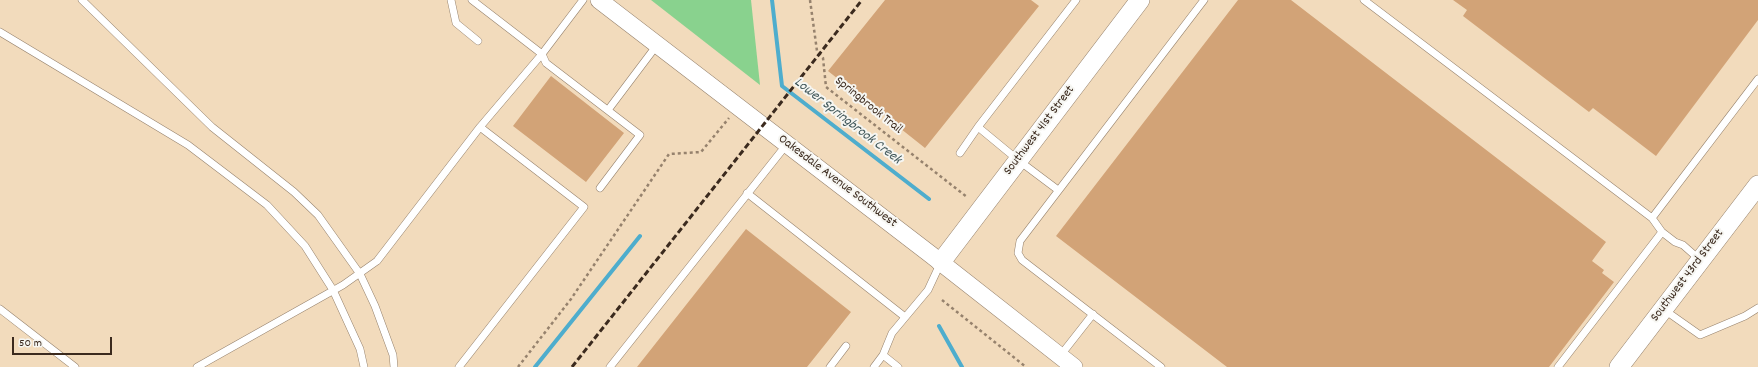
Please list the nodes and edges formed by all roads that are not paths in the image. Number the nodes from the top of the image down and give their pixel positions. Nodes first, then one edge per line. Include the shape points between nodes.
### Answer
1 (82, 0) edge
2 (452, 0) edge
3 (472, 0) edge
4 (583, 0) edge
5 (599, 0) edge
6 (1076, 0) edge
7 (1140, 0) edge
8 (1204, 0) edge
9 (1364, 0) edge
10 (0, 32) edge
11 (478, 41) dead end
12 (657, 45) junction
13 (542, 54) junction
14 (1758, 79) edge
15 (608, 110) junction
16 (480, 127) junction
17 (978, 127) junction
18 (787, 144) junction
19 (960, 153) dead end
20 (1018, 160) junction
21 (1758, 185) edge
22 (600, 188) dead end
23 (1058, 190) junction
24 (747, 193) junction
25 (1652, 218) junction
26 (1662, 232) junction
27 (1700, 260) junction
28 (941, 262) junction
29 (360, 274) junction
30 (333, 290) junction
31 (1758, 308) edge
32 (0, 309) edge
33 (1663, 309) junction
34 (1092, 314) junction
35 (905, 317) junction
36 (846, 346) dead end
37 (884, 355) junction
38 (1060, 356) junction
39 (75, 367) edge
40 (197, 367) edge
41 (364, 367) edge
42 (394, 367) edge
43 (459, 367) edge
44 (610, 367) edge
45 (830, 367) edge
46 (874, 367) edge
47 (898, 367) edge
48 (1074, 367) edge
49 (1161, 367) edge
50 (1558, 367) edge
51 (1619, 367) edge

1 - 29 lane via 212,127 294,192 318,216
2 - 11 lane via 456,23
3 - 13 lane
4 - 13 lane
5 - 12 street, Oakesdale Avenue Southwest
6 - 17 lane
7 - 20 main road, Southwest 41st Street
8 - 23 lane
9 - 25 lane
10 - 30 lane via 188,145 239,183 267,205 305,246
12 - 15 lane
12 - 18 street, Oakesdale Avenue Southwest
13 - 15 lane via 546,63
13 - 16 lane
14 - 25 lane
15 - 22 lane via 640,135
16 - 29 lane via 377,261
16 - 43 lane via 584,207
17 - 19 lane
17 - 20 lane
18 - 24 lane
18 - 28 street, Oakesdale Avenue Southwest
20 - 23 lane
20 - 28 main road, Southwest 41st Street
21 - 27 main road, Southwest 43rd Street
23 - 34 lane via 1020,241 1018,253 1022,260
24 - 35 lane
24 - 44 lane
25 - 26 lane
26 - 27 lane
26 - 50 lane
27 - 33 main road, Southwest 43rd Street
28 - 35 lane via 928,290
28 - 38 street, Oakesdale Avenue Southwest
29 - 30 lane
29 - 42 lane via 393,355
30 - 40 lane
30 - 41 lane via 360,349
31 - 33 lane via 1700,335
32 - 39 lane
33 - 51 main road, Southwest 43rd Street
34 - 38 lane
34 - 49 lane
35 - 37 lane via 892,333
36 - 45 lane
37 - 46 lane
37 - 47 lane
38 - 48 street, Oakesdale Avenue Southwest

